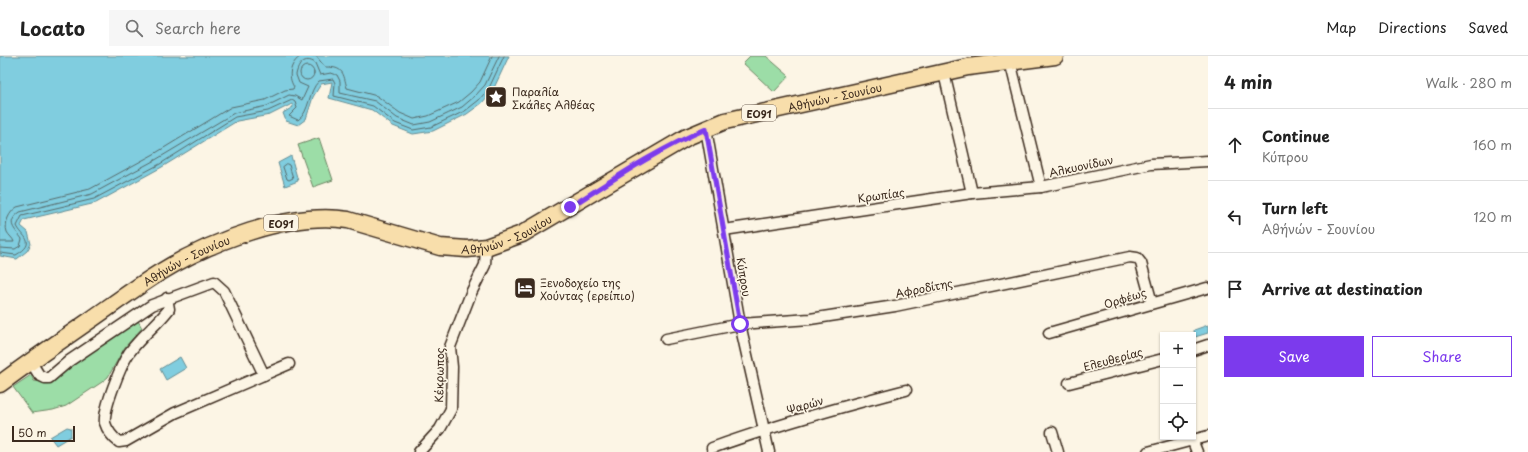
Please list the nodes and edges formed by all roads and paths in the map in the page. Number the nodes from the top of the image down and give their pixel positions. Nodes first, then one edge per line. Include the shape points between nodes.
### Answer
1 (1054, 56) edge
2 (1010, 61) junction
3 (944, 73) junction
4 (706, 129) junction
5 (1208, 161) edge
6 (1042, 187) junction
7 (972, 193) junction
8 (724, 230) junction
9 (486, 247) junction
10 (1207, 288) edge
11 (167, 298) junction
12 (1152, 303) junction
13 (740, 324) junction
14 (1050, 334) dead end
15 (666, 339) dead end
16 (1208, 345) edge
17 (1196, 349) edge
18 (1160, 360) edge
19 (31, 362) junction
20 (289, 364) dead end
21 (264, 375) junction
22 (1069, 383) dead end
23 (0, 384) edge
24 (906, 390) dead end
25 (762, 430) junction
26 (1052, 432) dead end
27 (1208, 436) edge
28 (1196, 438) edge
29 (1188, 440) edge
30 (1191, 440) edge
31 (712, 448) dead end
32 (419, 452) edge
33 (769, 452) edge
34 (1058, 452) edge
35 (1148, 452) edge
36 (1197, 452) edge

1 - 2 main road, Αθήνών - Σουνίου / ΕΟ91
2 - 3 main road, Αθήνών - Σουνίου / ΕΟ91
2 - 6 street, Αλκυονίδων
3 - 4 main road, Αθήνών - Σουνίου / ΕΟ91 via 746,116
3 - 7 street
4 - 8 street, Κύπρου
4 - 9 main road, Αθήνών - Σουνίου / ΕΟ91 via 644,161 522,234
5 - 6 street, Αλκυονίδων via 1152,164
6 - 7 street, Κρωπίας
7 - 8 street, Κρωπίας
8 - 13 street, Κύπρου
9 - 19 main road, Αθήνών - Σουνίου / ΕΟ91 via 440,247 335,218 314,218 276,224 229,240 166,269
9 - 32 street, Κέκρωπος via 485,264 450,347 451,409 440,429
10 - 12 street, Ορφέως
11 - 19 street via 152,305 69,361 49,378 39,374
11 - 21 street via 209,282 218,285 224,291
11 - 21 street via 168,309 129,353 118,374 105,424 114,439 119,442 126,441 175,413
12 - 13 street, Αφροδίτης via 1141,263 1137,258 1130,257 895,306 810,319
12 - 14 street, Ορφέως
13 - 15 street, Αφροδίτης
13 - 25 street, Κύπρου
16 - 17 street
18 - 22 street, Ελευθερίας
19 - 23 main road, Αθήνών - Σουνίου / ΕΟ91
20 - 21 street
24 - 25 street, Ψαρών
25 - 31 street, Ψαρών
25 - 33 street, Κύπρου
26 - 34 street
27 - 28 street
29 - 35 street
30 - 36 street

